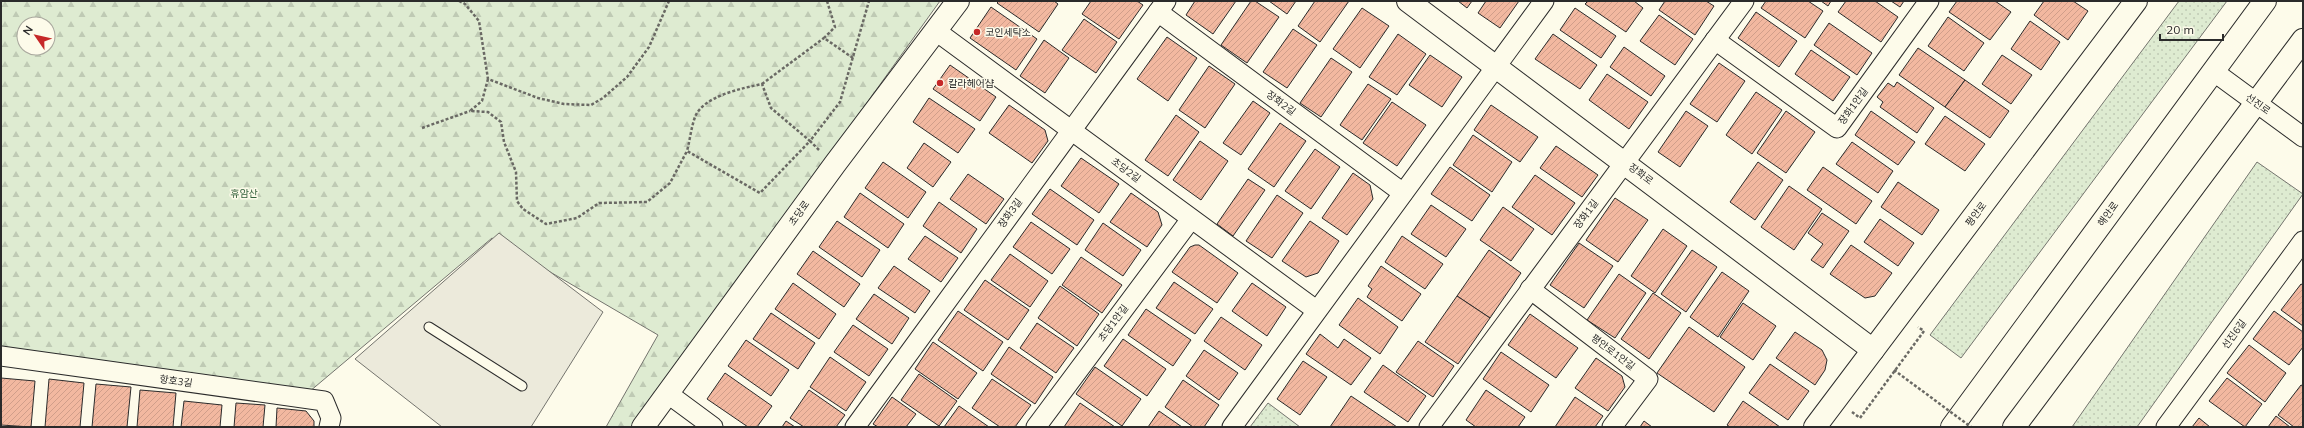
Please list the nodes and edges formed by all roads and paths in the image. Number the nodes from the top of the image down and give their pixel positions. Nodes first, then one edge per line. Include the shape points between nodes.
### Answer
1 (459, 1) edge
2 (669, 1) edge
3 (827, 1) edge
4 (870, 1) edge
5 (958, 1) edge
6 (1408, 1) edge
7 (1544, 1) edge
8 (1744, 1) edge
9 (1929, 1) edge
10 (2136, 1) edge
11 (2265, 1) edge
12 (1162, 6) edge
13 (936, 31) junction
14 (824, 38) junction
15 (1716, 40) junction
16 (2303, 40) edge
17 (852, 58) junction
18 (1495, 66) junction
19 (2213, 71) junction
20 (488, 79) junction
21 (762, 84) junction
22 (2257, 103) junction
23 (470, 111) junction
24 (422, 128) dead end
25 (1071, 130) junction
26 (2303, 137) edge
27 (810, 141) junction
28 (687, 151) junction
29 (1625, 162) junction
30 (835, 164) junction
31 (1403, 194) junction
32 (1191, 218) junction
33 (2303, 241) edge
34 (1530, 289) junction
35 (1316, 310) junction
36 (429, 326) dead end
37 (1924, 331) dead end
38 (1873, 350) junction
39 (1, 356) edge
40 (1894, 370) junction
41 (522, 386) dead end
42 (667, 393) junction
43 (1860, 418) dead end
44 (330, 427) edge
45 (643, 427) edge
46 (713, 427) edge
47 (855, 427) edge
48 (1036, 427) edge
49 (1232, 427) edge
50 (1429, 427) edge
51 (1612, 427) edge
52 (1815, 427) edge
53 (1952, 427) edge
54 (1971, 427) edge
55 (2014, 427) edge
56 (2166, 427) edge

1 - 20 path via 480,21
2 - 20 path via 649,47 627,77 591,105 564,104 538,98
3 - 14 path via 835,27
4 - 17 path
5 - 13 street, 초당로
6 - 18 street, 장화로
7 - 18 street
8 - 15 street, 장화1길
9 - 15 street, 장화1안길 via 1838,128
10 - 38 street, 평안로
11 - 19 street, 해안로
12 - 25 street, 장화3길
12 - 31 street, 장화2길
13 - 25 street, 초당2길
13 - 30 street, 초당로
14 - 17 path
14 - 21 path
15 - 29 street, 장화1길
16 - 22 street
17 - 27 path via 840,102
18 - 29 street, 장화로
18 - 31 street
19 - 22 street, 선진로
19 - 53 street, 해안로
20 - 23 path via 482,101
21 - 27 path via 771,108
21 - 28 path via 735,89 707,104 695,116
22 - 26 street, 선진로
22 - 55 street
23 - 24 path
23 - 28 path via 488,112 502,122 504,142 516,172 517,201 523,209 546,224 577,218 599,203 647,202 670,183
25 - 32 street, 초당2길
25 - 47 street, 장화3길
27 - 28 path via 760,193
27 - 30 path
29 - 34 street, 장화1길
29 - 38 street, 장화로
30 - 42 street, 초당로
31 - 35 street
32 - 35 street, 초당2길
32 - 48 street, 초당1안길
33 - 56 street, 선진6길
34 - 50 street, 장화1길
34 - 51 street, 평안로1안길 via 1648,379
35 - 49 street
36 - 41 lane
37 - 40 path
38 - 52 street, 평안로
39 - 44 street, 항호3길 via 324,401 331,418
40 - 43 path
40 - 54 path, bridge
42 - 45 street, 초당로
42 - 46 street

